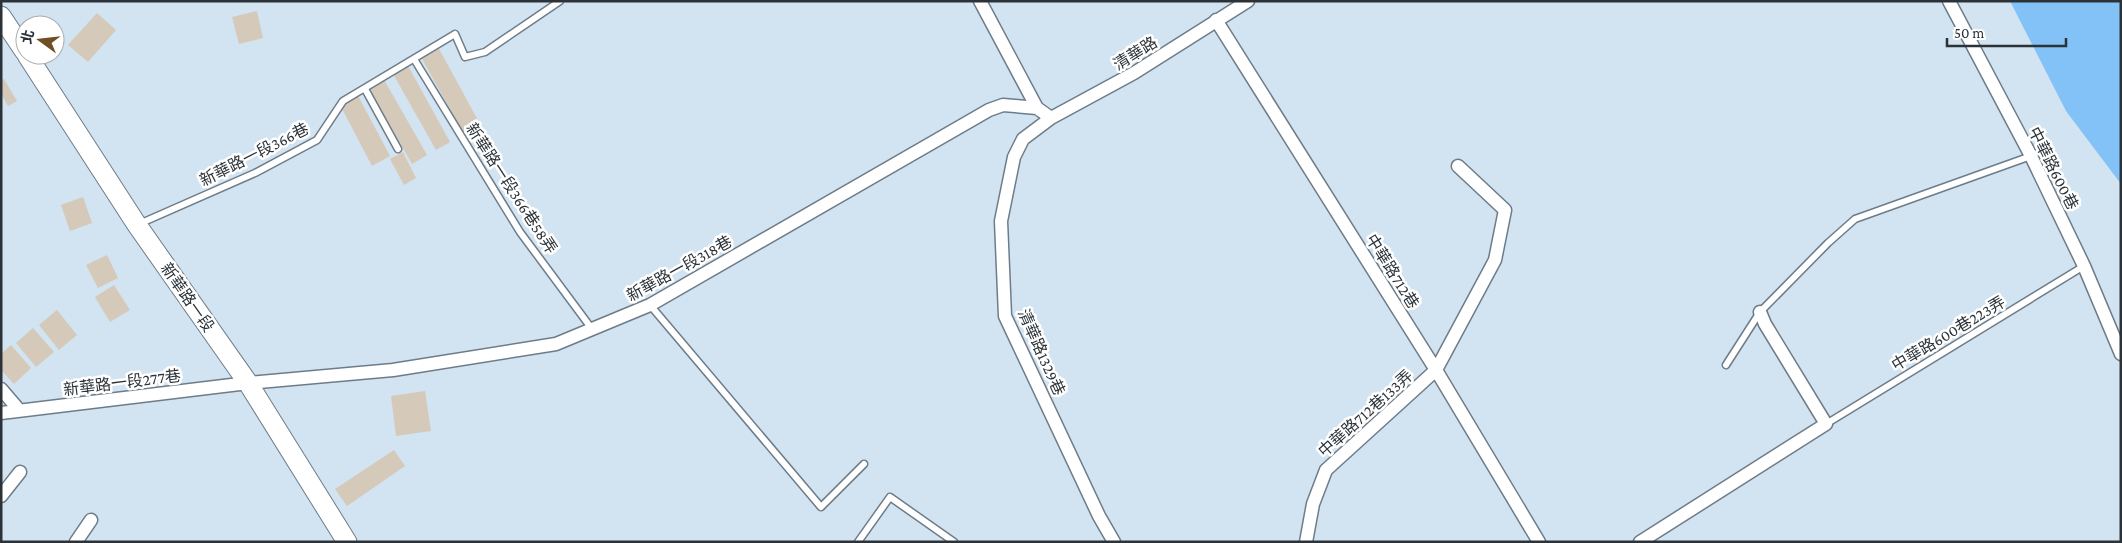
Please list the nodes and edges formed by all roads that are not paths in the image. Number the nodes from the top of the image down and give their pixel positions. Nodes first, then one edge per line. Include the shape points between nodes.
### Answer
1 (560, 1) edge
2 (980, 1) edge
3 (1248, 1) edge
4 (1949, 1) edge
5 (1, 16) edge
6 (1216, 20) junction
7 (15, 37) edge
8 (414, 59) junction
9 (33, 65) edge
10 (365, 88) junction
11 (1037, 108) junction
12 (1051, 118) junction
13 (398, 149) dead end
14 (2030, 156) junction
15 (1458, 166) dead end
16 (137, 225) junction
17 (2084, 266) junction
18 (650, 305) junction
19 (1760, 312) junction
20 (592, 329) junction
21 (2121, 354) edge
22 (1726, 366) dead end
23 (1436, 370) junction
24 (248, 383) junction
25 (1, 388) edge
26 (20, 410) junction
27 (1, 413) edge
28 (1826, 424) junction
29 (864, 464) dead end
30 (20, 472) dead end
31 (1, 496) edge
32 (91, 520) dead end
33 (76, 542) edge
34 (347, 542) edge
35 (858, 542) edge
36 (954, 542) edge
37 (1114, 542) edge
38 (1306, 542) edge
39 (1539, 542) edge
40 (1640, 542) edge

1 - 8 lane, 新華路一段366巷 via 485,52 466,57 455,34
2 - 11 street
3 - 6 street, 清華路
4 - 14 street, 中華路600巷
5 - 7 street, 新華路一段
6 - 12 street, 清華路 via 1134,73
6 - 23 street, 中華路712巷
8 - 10 lane, 新華路一段366巷
8 - 20 lane, 新華路一段366巷58弄 via 520,232
9 - 16 street, 新華路一段
10 - 13 lane
10 - 16 lane, 新華路一段366巷 via 343,101 317,140
11 - 12 street
11 - 18 street, 新華路一段318巷 via 1003,106 989,110
12 - 37 street, 清華路1329巷 via 1023,139 1014,157 1001,221 1005,316
14 - 17 street, 中華路600巷
14 - 19 lane via 1855,219
15 - 23 street, 中華路712巷133弄 via 1505,210 1495,260
16 - 24 street, 新華路一段
17 - 21 street, 中華路600巷
17 - 28 lane, 中華路600巷223弄
18 - 20 street, 新華路一段318巷
18 - 29 lane via 821,507
19 - 22 lane
19 - 28 street
20 - 24 street, 新華路一段318巷 via 556,344 393,370
23 - 38 street, 中華路712巷133弄 via 1326,470 1312,504
23 - 39 street, 中華路712巷
24 - 26 street, 新華路一段277巷
24 - 34 street, 新華路一段
25 - 26 street
26 - 27 street, 新華路一段277巷
28 - 40 street
30 - 31 street
32 - 33 street
35 - 36 lane via 890,497

